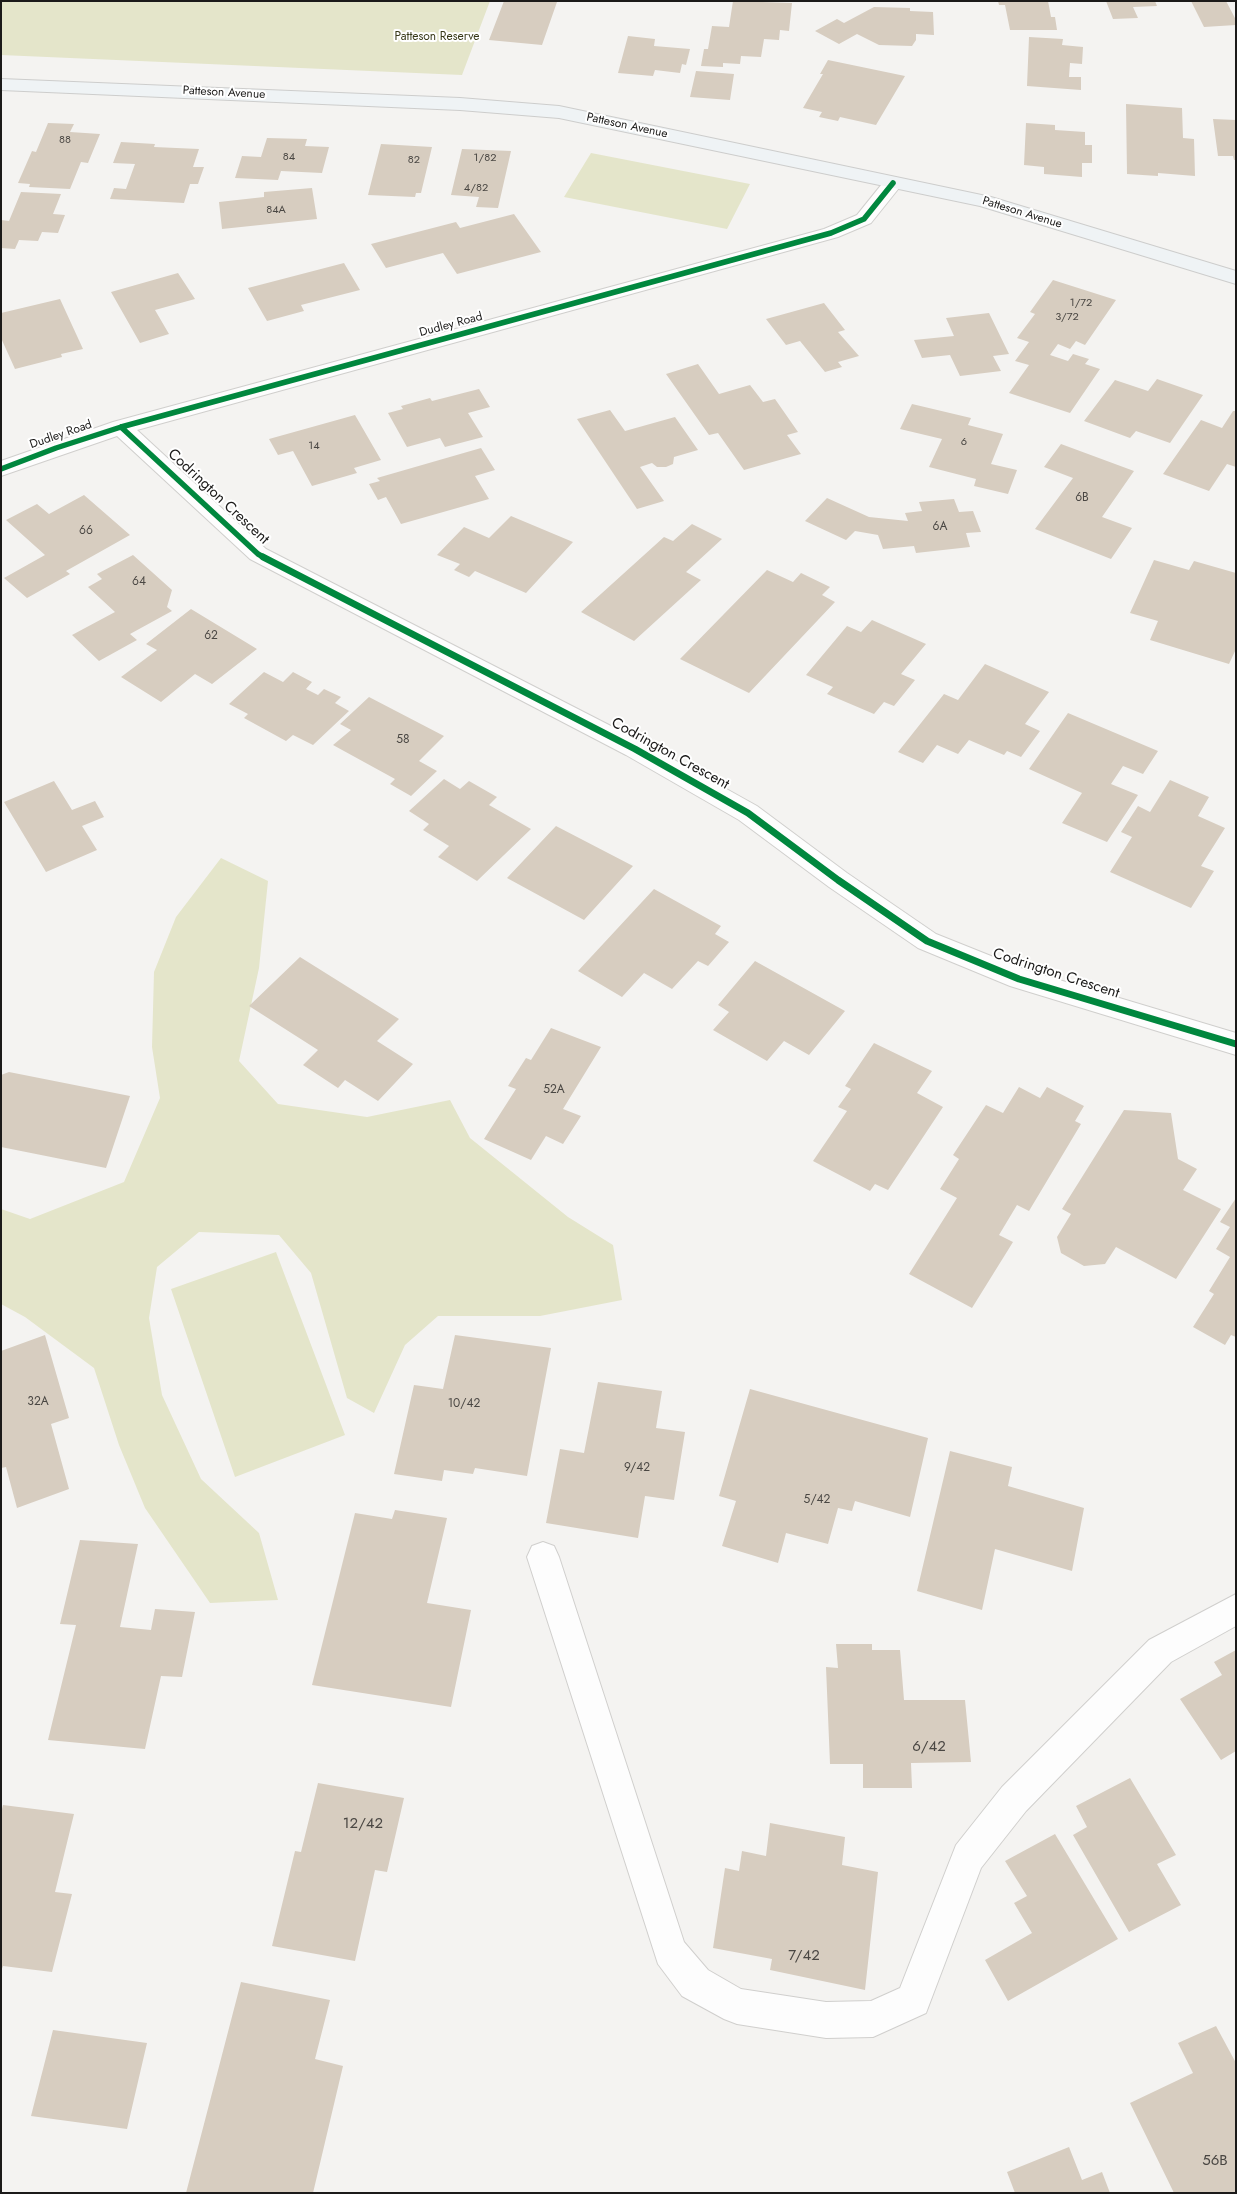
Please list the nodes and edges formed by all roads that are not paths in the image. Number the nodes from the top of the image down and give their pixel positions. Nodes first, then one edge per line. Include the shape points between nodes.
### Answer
1 (1, 84) edge
2 (893, 183) junction
3 (1236, 278) edge
4 (121, 427) junction
5 (1, 468) edge
6 (1236, 1044) edge
7 (543, 1557) dead end
8 (1236, 1609) edge

1 - 2 main road, Patteson Avenue via 528,108 560,112
2 - 3 main road, Patteson Avenue via 984,201
2 - 4 street, Dudley Road via 864,219 831,233
4 - 5 street, Dudley Road
4 - 6 street, Codrington Crescent via 258,554 626,744 748,813 838,880 927,940 1019,979
7 - 8 street via 670,1952 695,1983 737,2006 826,2020 873,2019 913,2000 968,1858 1014,1799 1160,1651

